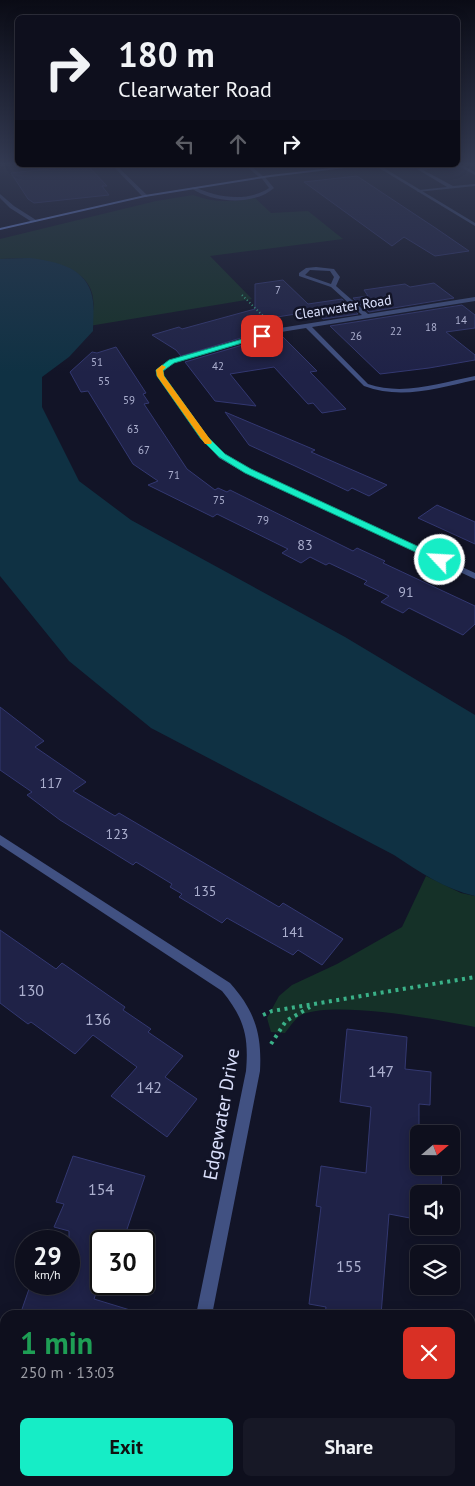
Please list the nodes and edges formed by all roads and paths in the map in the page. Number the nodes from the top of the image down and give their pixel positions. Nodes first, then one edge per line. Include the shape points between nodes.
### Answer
1 (333, 286) junction
2 (242, 296) dead end
3 (475, 299) edge
4 (366, 316) junction
5 (268, 321) dead end
6 (307, 325) junction
7 (475, 378) edge
8 (475, 576) edge
9 (0, 839) edge
10 (475, 977) edge
11 (315, 1005) junction
12 (249, 1020) junction
13 (255, 1046) junction
14 (205, 1310) edge

1 - 1 street via 336,277 332,270 315,268 302,273 308,279
1 - 4 street
2 - 5 path
3 - 4 street, Clearwater Road
4 - 6 street, Clearwater Road
6 - 7 street via 366,385 376,390 401,391
6 - 8 street, Clearwater Road via 172,362 159,370 160,376 204,438 222,456
9 - 12 street, Edgewater Drive via 226,987 240,1002
10 - 11 path
11 - 12 path via 272,1011
11 - 13 path via 291,1016 272,1044
12 - 13 street, Edgewater Drive
13 - 14 street, Edgewater Drive

